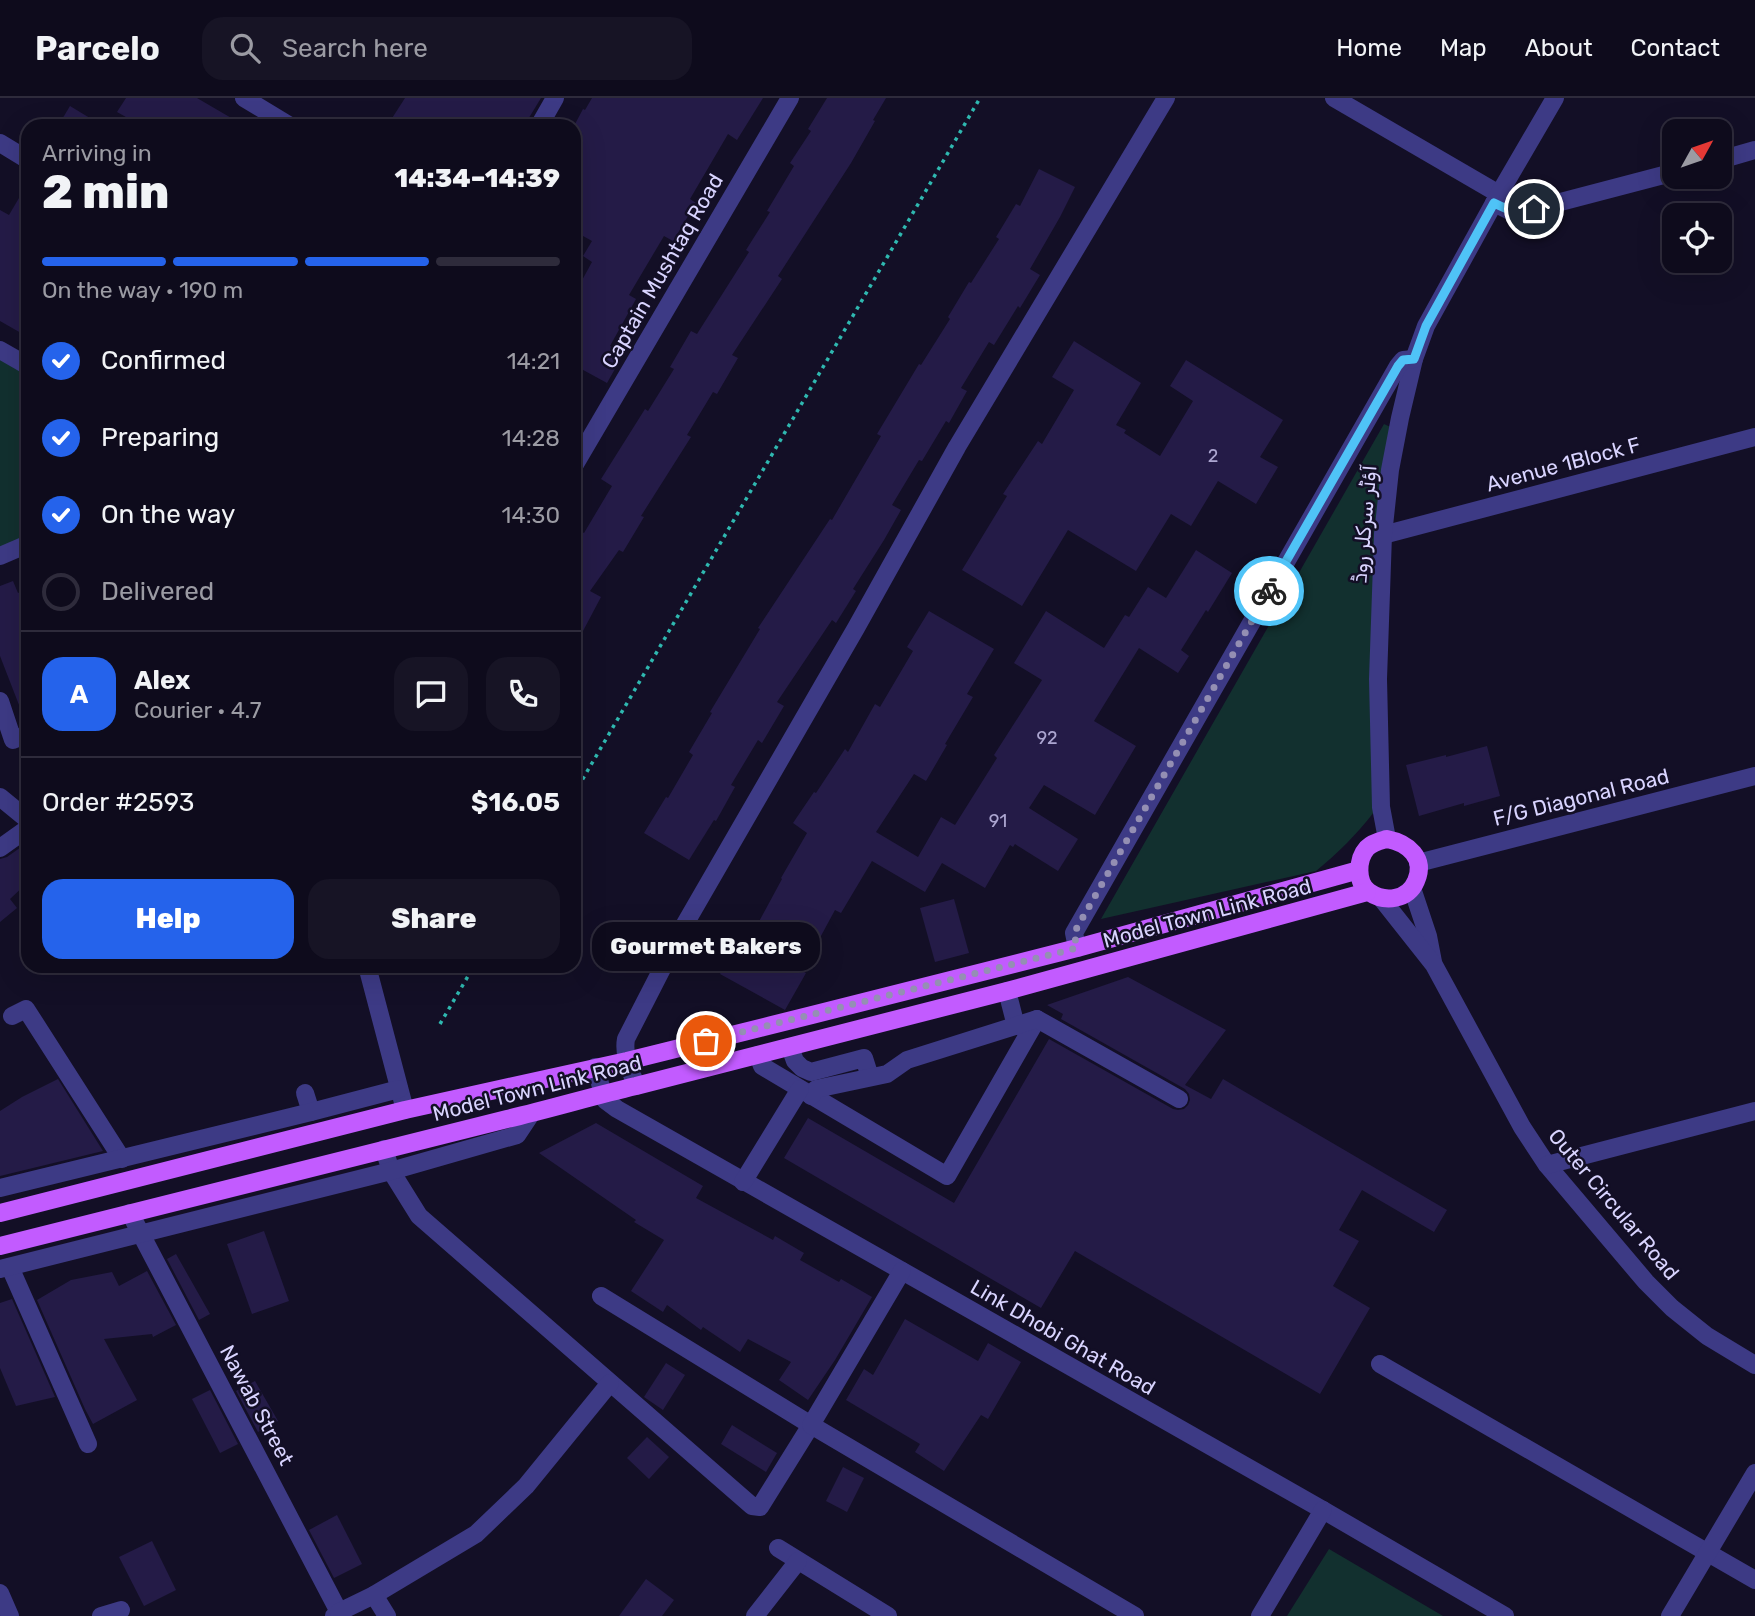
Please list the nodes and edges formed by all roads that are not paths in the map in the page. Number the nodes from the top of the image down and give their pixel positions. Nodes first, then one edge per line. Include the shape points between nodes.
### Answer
1 (244, 98) edge
2 (555, 98) edge
3 (790, 98) edge
4 (1166, 98) edge
5 (1334, 98) edge
6 (1555, 98) edge
7 (278, 119) edge
8 (543, 119) edge
9 (0, 143) edge
10 (1755, 150) edge
11 (21, 156) edge
12 (1732, 157) edge
13 (1662, 175) edge
14 (1497, 199) junction
15 (0, 350) edge
16 (1414, 359) junction
17 (21, 362) edge
18 (1755, 437) edge
19 (581, 454) edge
20 (1383, 536) junction
21 (21, 547) edge
22 (0, 556) edge
23 (0, 701) edge
24 (21, 737) edge
25 (1755, 776) edge
26 (0, 797) edge
27 (21, 814) edge
28 (21, 833) edge
29 (1387, 839) junction
30 (0, 848) edge
31 (1418, 863) junction
32 (1359, 870) junction
33 (1412, 888) junction
34 (1374, 895) junction
35 (1077, 948) junction
36 (1434, 965) junction
37 (368, 973) edge
38 (1007, 991) junction
39 (12, 1016) dead end
40 (1037, 1019) junction
41 (1016, 1026) junction
42 (790, 1047) junction
43 (758, 1055) junction
44 (627, 1061) junction
45 (596, 1067) junction
46 (870, 1077) junction
47 (636, 1087) junction
48 (399, 1089) junction
49 (805, 1092) junction
50 (305, 1093) dead end
51 (603, 1094) junction
52 (1179, 1099) dead end
53 (405, 1110) junction
54 (1755, 1111) edge
55 (311, 1112) junction
56 (531, 1114) junction
57 (384, 1149) junction
58 (121, 1159) junction
59 (1547, 1165) junction
60 (391, 1171) junction
61 (743, 1181) junction
62 (0, 1188) edge
63 (0, 1213) edge
64 (130, 1213) junction
65 (142, 1234) junction
66 (0, 1246) edge
67 (5, 1268) edge
68 (902, 1271) junction
69 (601, 1296) dead end
70 (1380, 1364) dead end
71 (1755, 1365) edge
72 (610, 1383) junction
73 (811, 1425) junction
74 (88, 1444) dead end
75 (1755, 1473) edge
76 (1323, 1510) junction
77 (778, 1548) dead end
78 (1708, 1553) junction
79 (799, 1561) junction
80 (1755, 1580) edge
81 (374, 1595) junction
82 (1106, 1609) edge
83 (121, 1611) dead end
84 (337, 1614) edge
85 (101, 1616) edge
86 (387, 1616) edge
87 (755, 1616) edge
88 (888, 1616) edge
89 (1135, 1616) edge
90 (1260, 1616) edge
91 (1505, 1616) edge
92 (1670, 1616) edge

1 - 7 street
2 - 8 street
3 - 19 street, Captain Mushtaq Road
4 - 44 street via 957,447 685,924 626,1039
5 - 14 street
6 - 14 street, آؤٹر سرکلر روڈ
9 - 11 street
10 - 12 street
13 - 14 street via 1526,211 1510,211
14 - 16 street, آؤٹر سرکلر روڈ via 1426,326
15 - 17 street
16 - 20 street, آؤٹر سرکلر روڈ via 1390,470
16 - 35 street via 1398,366 1074,933
18 - 20 street, Avenue 1Block F
20 - 29 street, آؤٹر سرکلر روڈ via 1378,679 1381,807
21 - 22 street
23 - 24 street via 13,740
25 - 31 street, F/G Diagonal Road
26 - 27 street
28 - 30 street
29 - 31 main road via 1412,850
29 - 32 main road via 1367,849
31 - 33 main road
32 - 34 main road
32 - 35 main road, Model Town Link Road
33 - 34 main road via 1398,897
33 - 36 street, Outer Circular Road
34 - 36 street, Outer Circular Road
34 - 38 main road, Model Town Link Road
35 - 44 main road, Model Town Link Road
36 - 59 street, Outer Circular Road
37 - 48 street
38 - 41 street
38 - 42 main road, Model Town Link Road
39 - 58 street via 26,1009
40 - 41 street
40 - 49 street via 947,1176
40 - 52 street
41 - 46 street via 907,1060
42 - 43 main road, Model Town Link Road
42 - 46 street via 795,1061 811,1072 864,1058
43 - 47 main road, Model Town Link Road
43 - 49 street via 762,1066
44 - 45 main road, Model Town Link Road
44 - 47 street
45 - 51 street
45 - 53 main road, Model Town Link Road
46 - 49 street
47 - 51 main road, Model Town Link Road
48 - 53 street
48 - 55 street
49 - 61 street
50 - 55 street
51 - 56 main road, Model Town Link Road
51 - 61 street, Link Dhobi Ghat Road via 617,1109
53 - 63 main road, Model Town Link Road
54 - 59 street
55 - 58 street
56 - 57 main road, Model Town Link Road
56 - 60 street via 517,1135
57 - 60 street
57 - 64 main road, Model Town Link Road
58 - 62 street
59 - 71 street, Outer Circular Road via 1672,1308
60 - 65 street
60 - 72 street via 419,1216
61 - 68 street, Link Dhobi Ghat Road
64 - 65 street, Nawab Street
64 - 66 main road, Model Town Link Road
65 - 67 street
65 - 84 street, Nawab Street
67 - 74 street
68 - 73 street
68 - 76 street, Link Dhobi Ghat Road
69 - 73 street
70 - 78 street
72 - 73 street via 752,1506 761,1507
72 - 81 street via 526,1486 476,1534
73 - 82 street
75 - 78 street
76 - 90 street
76 - 91 street, Link Dhobi Ghat Road
77 - 79 street
78 - 80 street
78 - 92 street
79 - 87 street
79 - 88 street
81 - 84 street
81 - 86 street
82 - 89 street
83 - 85 street

